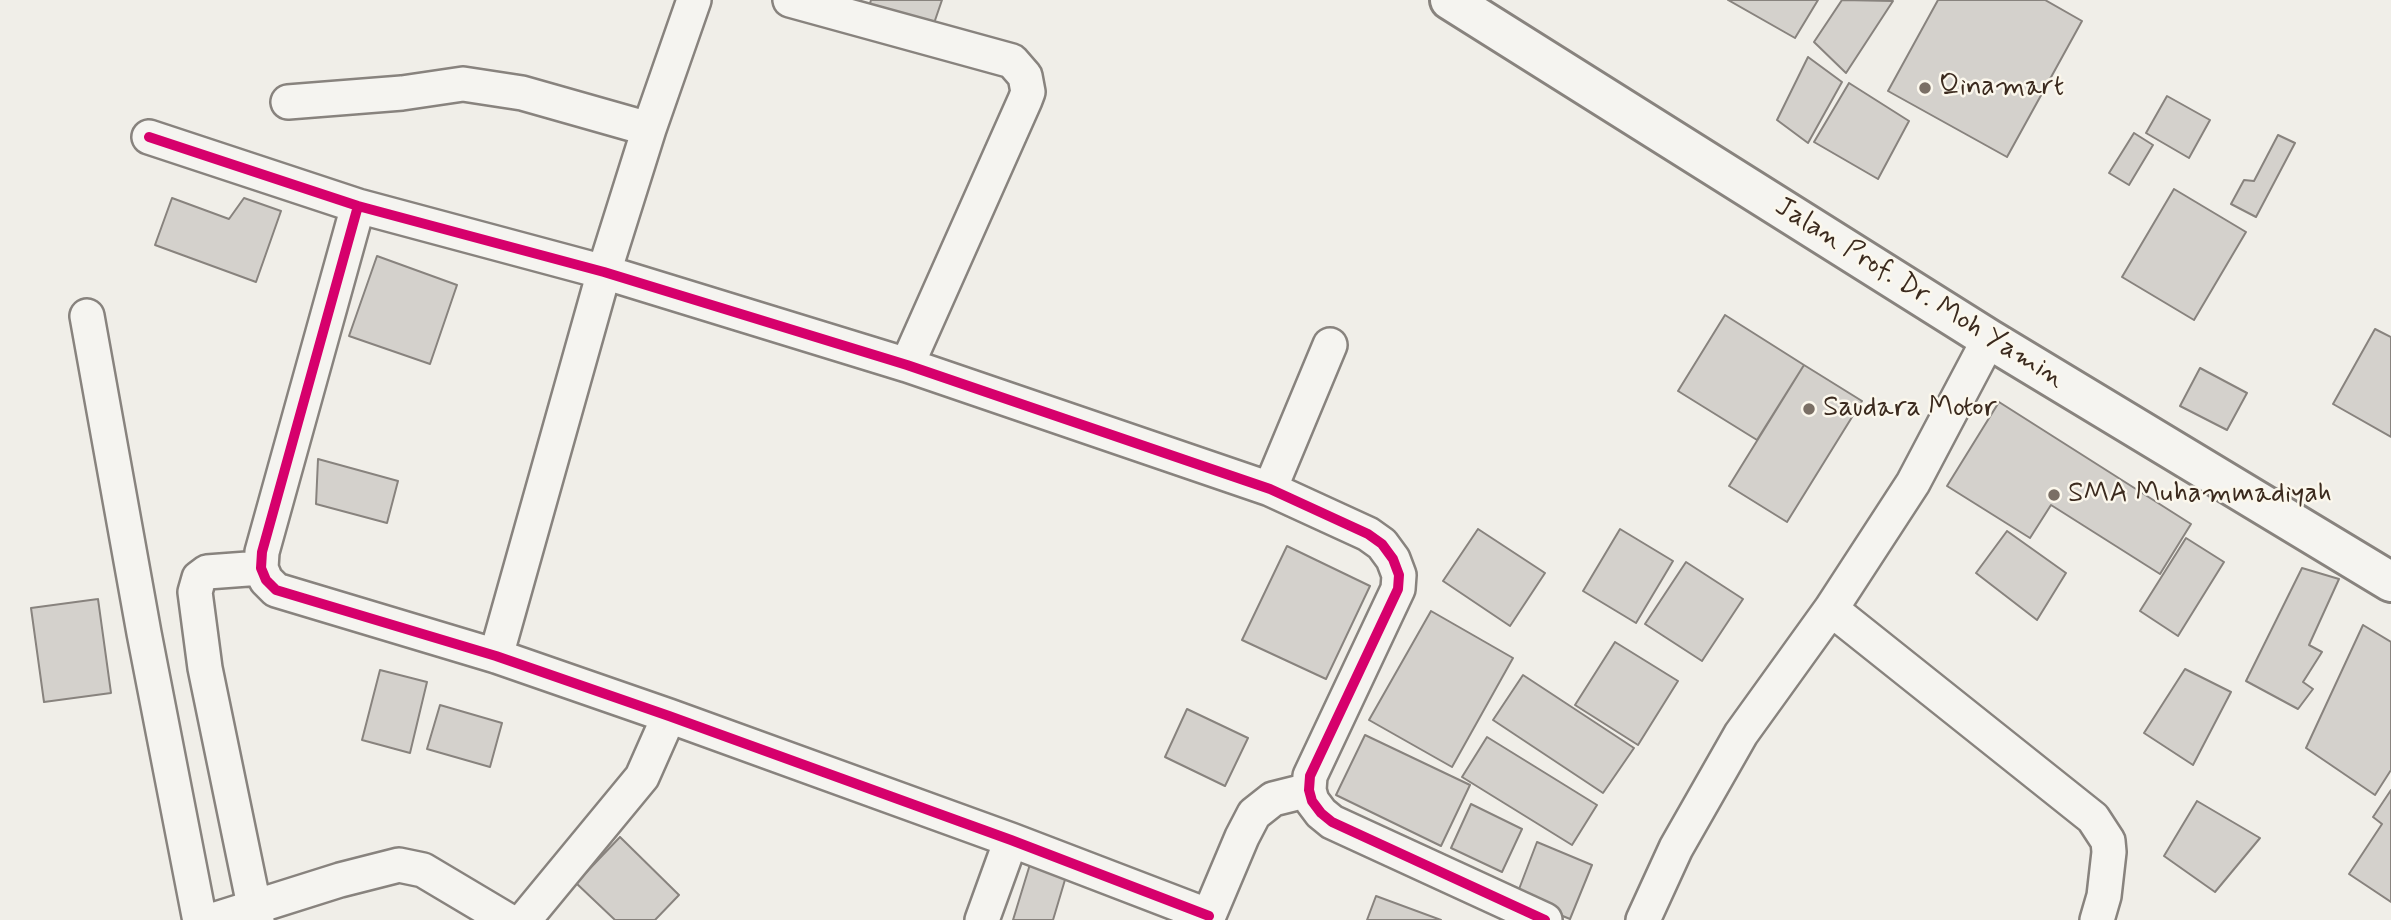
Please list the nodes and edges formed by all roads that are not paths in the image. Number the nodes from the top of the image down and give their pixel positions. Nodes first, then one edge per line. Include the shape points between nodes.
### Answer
1 (694, 0) edge
2 (790, 0) edge
3 (1451, 0) edge
4 (288, 102) dead end
5 (649, 129) junction
6 (149, 136) dead end
7 (358, 206) junction
8 (604, 272) junction
9 (86, 316) dead end
10 (1989, 339) junction
11 (1330, 345) dead end
12 (907, 365) junction
13 (1270, 489) junction
14 (261, 568) junction
15 (2391, 582) edge
16 (1831, 609) junction
17 (496, 656) junction
18 (669, 716) junction
19 (1309, 790) junction
20 (1011, 840) junction
21 (256, 914) edge
22 (1208, 918) edge
23 (202, 920) edge
24 (213, 920) edge
25 (506, 920) edge
26 (524, 920) edge
27 (982, 920) edge
28 (1545, 920) edge
29 (1643, 920) edge
30 (2097, 920) edge

1 - 5 street
2 - 12 street via 1012,61 1025,76 1025,100
3 - 10 street, Jalan Prof. Dr. Moh Yamin
4 - 5 street via 463,84 522,93
5 - 8 street
6 - 7 street
7 - 8 street
7 - 14 street
8 - 12 street
8 - 17 street
9 - 23 street
10 - 15 street, Jalan Prof. Dr. Moh Yamin
10 - 16 street via 1913,483
11 - 13 street
12 - 13 street
13 - 19 street via 1368,534 1382,544 1399,575 1398,589 1310,776
14 - 17 street via 276,590 290,596
14 - 21 street via 207,572 199,578 195,592 205,668
16 - 29 street via 1741,734 1676,848
16 - 30 street via 2093,818 2108,841 2109,852
17 - 18 street
18 - 20 street
18 - 26 street via 642,777
19 - 22 street via 1273,799 1254,814
19 - 28 street via 1312,801 1332,822
20 - 22 street
20 - 27 street
21 - 24 street
21 - 25 street via 340,880 399,865 424,870

